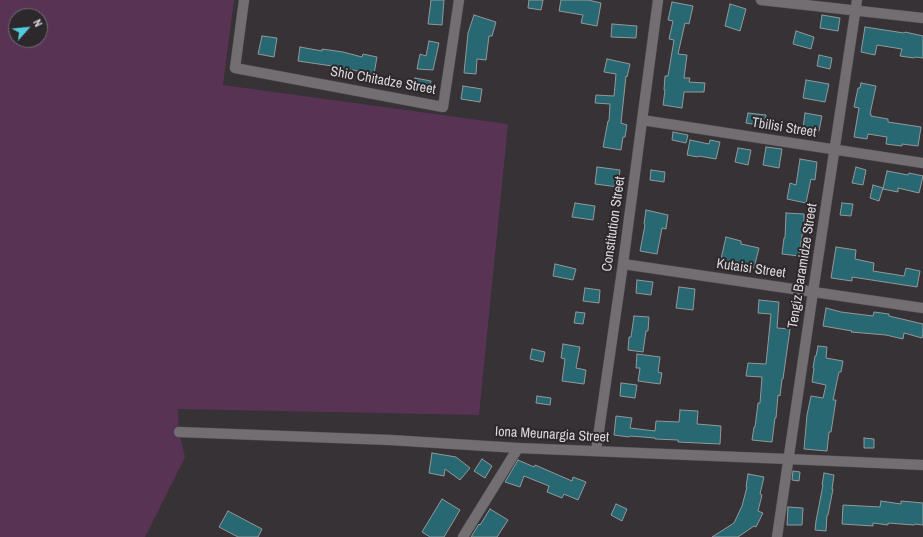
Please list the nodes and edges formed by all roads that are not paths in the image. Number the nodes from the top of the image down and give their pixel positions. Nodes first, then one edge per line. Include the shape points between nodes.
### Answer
1 (244, 0) edge
2 (459, 0) edge
3 (658, 0) edge
4 (761, 0) edge
5 (858, 0) edge
6 (856, 11) junction
7 (923, 18) edge
8 (642, 120) junction
9 (835, 150) junction
10 (923, 163) edge
11 (623, 264) junction
12 (813, 292) junction
13 (923, 308) edge
14 (179, 432) dead end
15 (518, 448) junction
16 (596, 451) junction
17 (788, 459) junction
18 (923, 465) edge
19 (463, 537) edge
20 (777, 537) edge

1 - 2 street, Shio Chitadze Street via 235,68 443,107
3 - 8 street, Constitution Street
4 - 6 street
5 - 6 street, Tengiz Baramidze Street
6 - 7 street
6 - 9 street, Tengiz Baramidze Street
8 - 9 street, Tbilisi Street
8 - 11 street, Constitution Street
9 - 10 street, Tbilisi Street
9 - 12 street, Tengiz Baramidze Street
11 - 12 street, Kutaisi Street
11 - 16 street, Constitution Street
12 - 13 street, Kutaisi Street
12 - 17 street, Tengiz Baramidze Street
14 - 15 street, Iona Meunargia Street
15 - 16 street, Iona Meunargia Street
15 - 19 street
16 - 17 street, Iona Meunargia Street
17 - 18 street, Iona Meunargia Street
17 - 20 street, Tengiz Baramidze Street

